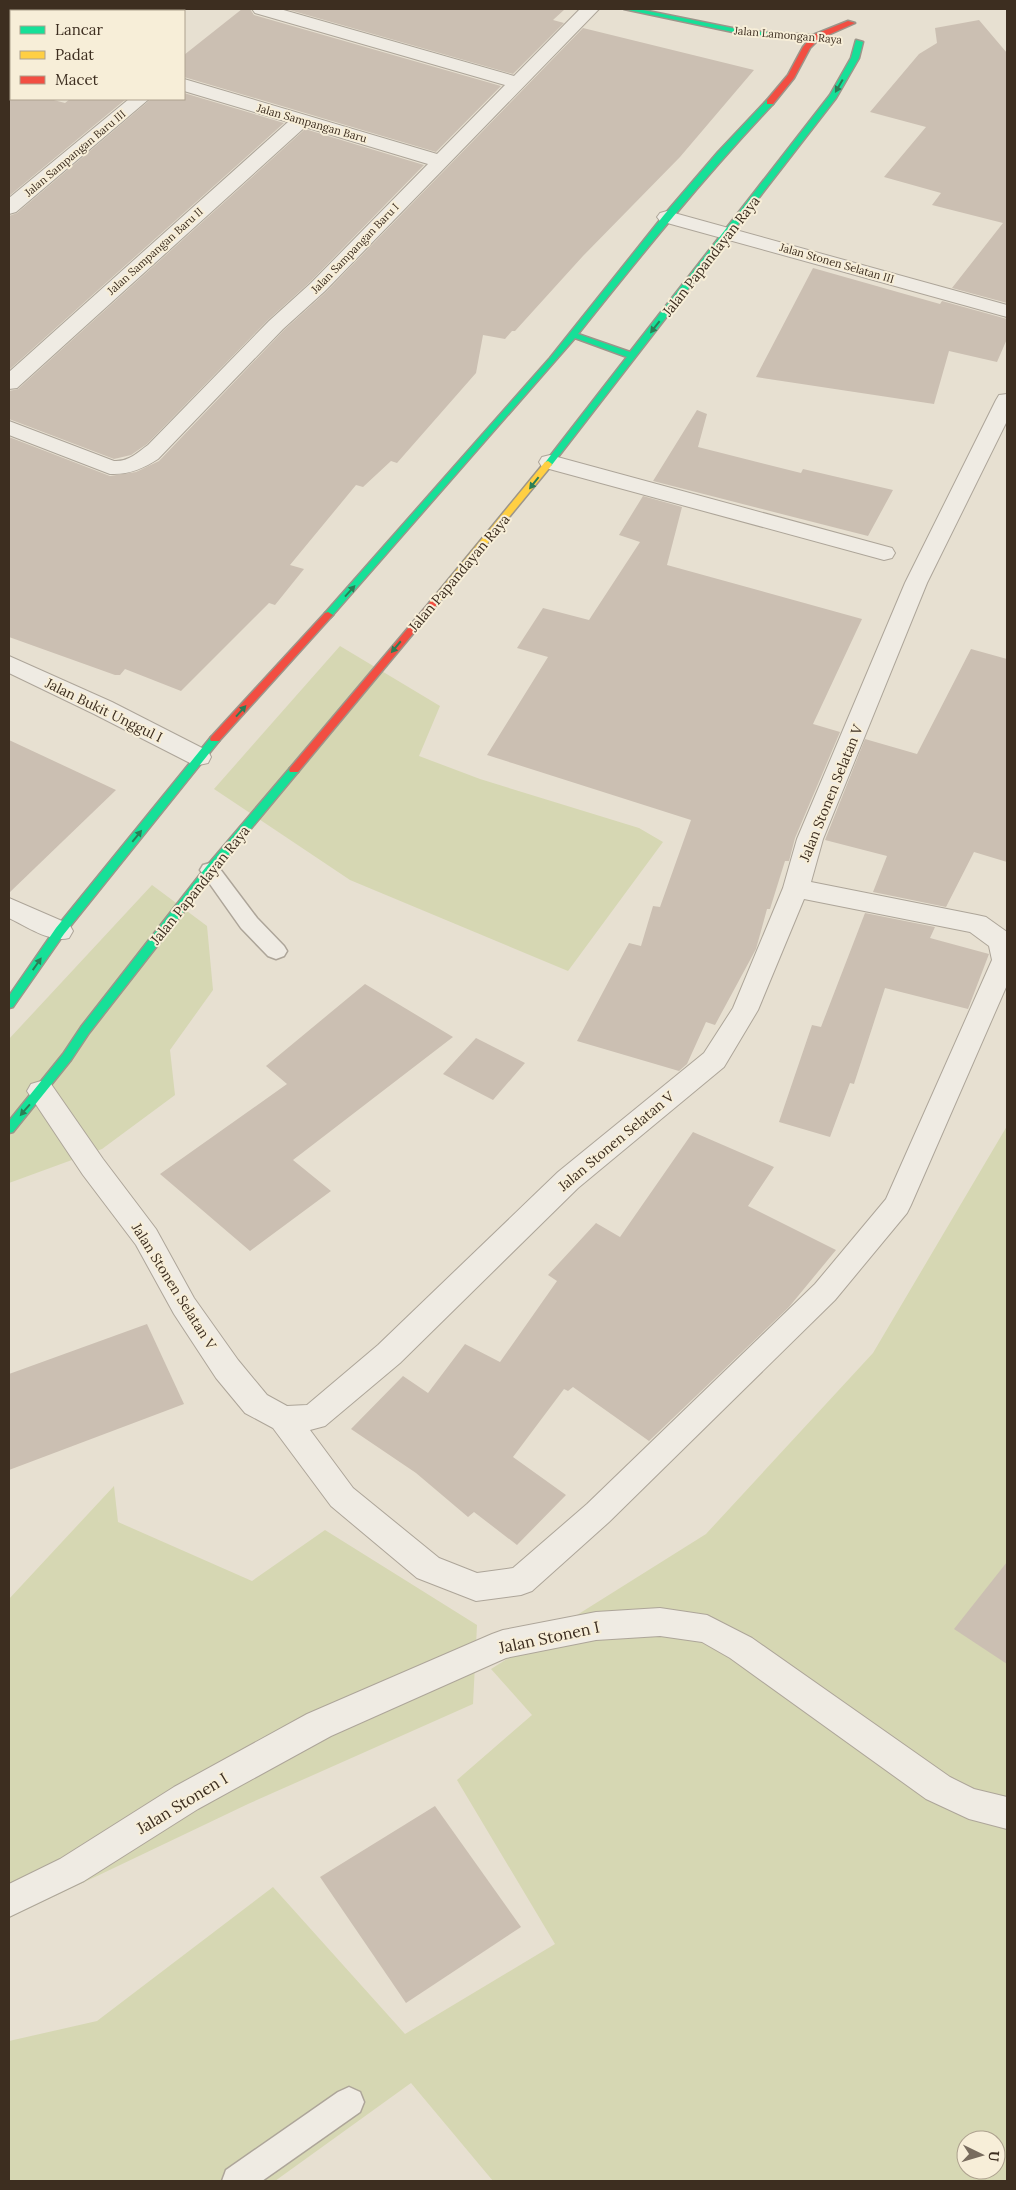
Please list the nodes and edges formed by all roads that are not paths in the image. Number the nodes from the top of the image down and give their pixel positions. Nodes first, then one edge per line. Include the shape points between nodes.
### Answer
1 (261, 9) edge
2 (590, 9) edge
3 (628, 9) edge
4 (816, 37) junction
5 (851, 41) junction
6 (518, 83) junction
7 (185, 85) edge
8 (139, 100) edge
9 (301, 120) junction
10 (440, 161) junction
11 (9, 208) edge
12 (667, 217) junction
13 (729, 233) junction
14 (1007, 311) edge
15 (573, 335) junction
16 (633, 356) junction
17 (9, 383) edge
18 (1007, 400) edge
19 (9, 427) edge
20 (550, 462) junction
21 (884, 553) dead end
22 (9, 664) edge
23 (199, 757) junction
24 (210, 870) junction
25 (796, 888) junction
26 (9, 907) edge
27 (60, 931) junction
28 (276, 951) dead end
29 (9, 1004) edge
30 (41, 1091) junction
31 (9, 1129) edge
32 (284, 1419) junction
33 (969, 1803) junction
34 (1007, 1813) edge
35 (1007, 1833) edge
36 (9, 1901) edge
37 (349, 2102) dead end
38 (237, 2181) edge

1 - 6 street
2 - 6 street, Jalan Sampangan Baru I
3 - 4 main road, Jalan Lamongan Raya via 747,33
4 - 5 main road, Jalan Lamongan Raya
4 - 5 main road via 853,20
4 - 12 main road via 771,101
5 -> 13 main road, Jalan Papandayan Raya via 855,58 833,96
6 - 10 street, Jalan Sampangan Baru I
7 - 9 street, Jalan Sampangan Baru
8 - 11 street, Jalan Sampangan Baru III
9 - 10 street, Jalan Sampangan Baru
9 - 17 street, Jalan Sampangan Baru II
10 - 19 street, Jalan Sampangan Baru I via 156,450 137,465 110,467
12 - 13 street, Jalan Stonen Selatan III
12 - 15 main road
13 - 14 street, Jalan Stonen Selatan III
13 -> 16 main road, Jalan Papandayan Raya
15 - 16 main road
23 -> 15 main road via 362,577
16 - 20 main road, Jalan Papandayan Raya
18 - 25 street, Jalan Stonen Selatan V via 916,583 810,839
20 - 21 street
20 -> 24 main road, Jalan Papandayan Raya
22 - 23 street, Jalan Bukit Unggul I
27 -> 23 main road
24 - 28 lane via 249,923
24 - 30 main road, Jalan Papandayan Raya
25 - 32 street, Jalan Stonen Selatan V via 746,1010 714,1060 568,1180 389,1354 334,1401 314,1417
25 - 32 street via 977,924 1001,941 1005,960 897,1205 825,1292 598,1513 520,1581 476,1587 428,1568 342,1497
26 - 27 street
29 -> 27 main road
30 -> 31 main road, Jalan Papandayan Raya
30 - 32 street, Jalan Stonen Selatan V via 146,1237 184,1306 226,1369 256,1404
33 - 34 street, Jalan Stonen I
33 - 35 street
33 - 36 street, Jalan Stonen I via 938,1788 741,1648 707,1629 660,1622 596,1626 503,1644 320,1725 186,1798 72,1870
37 - 38 lane

